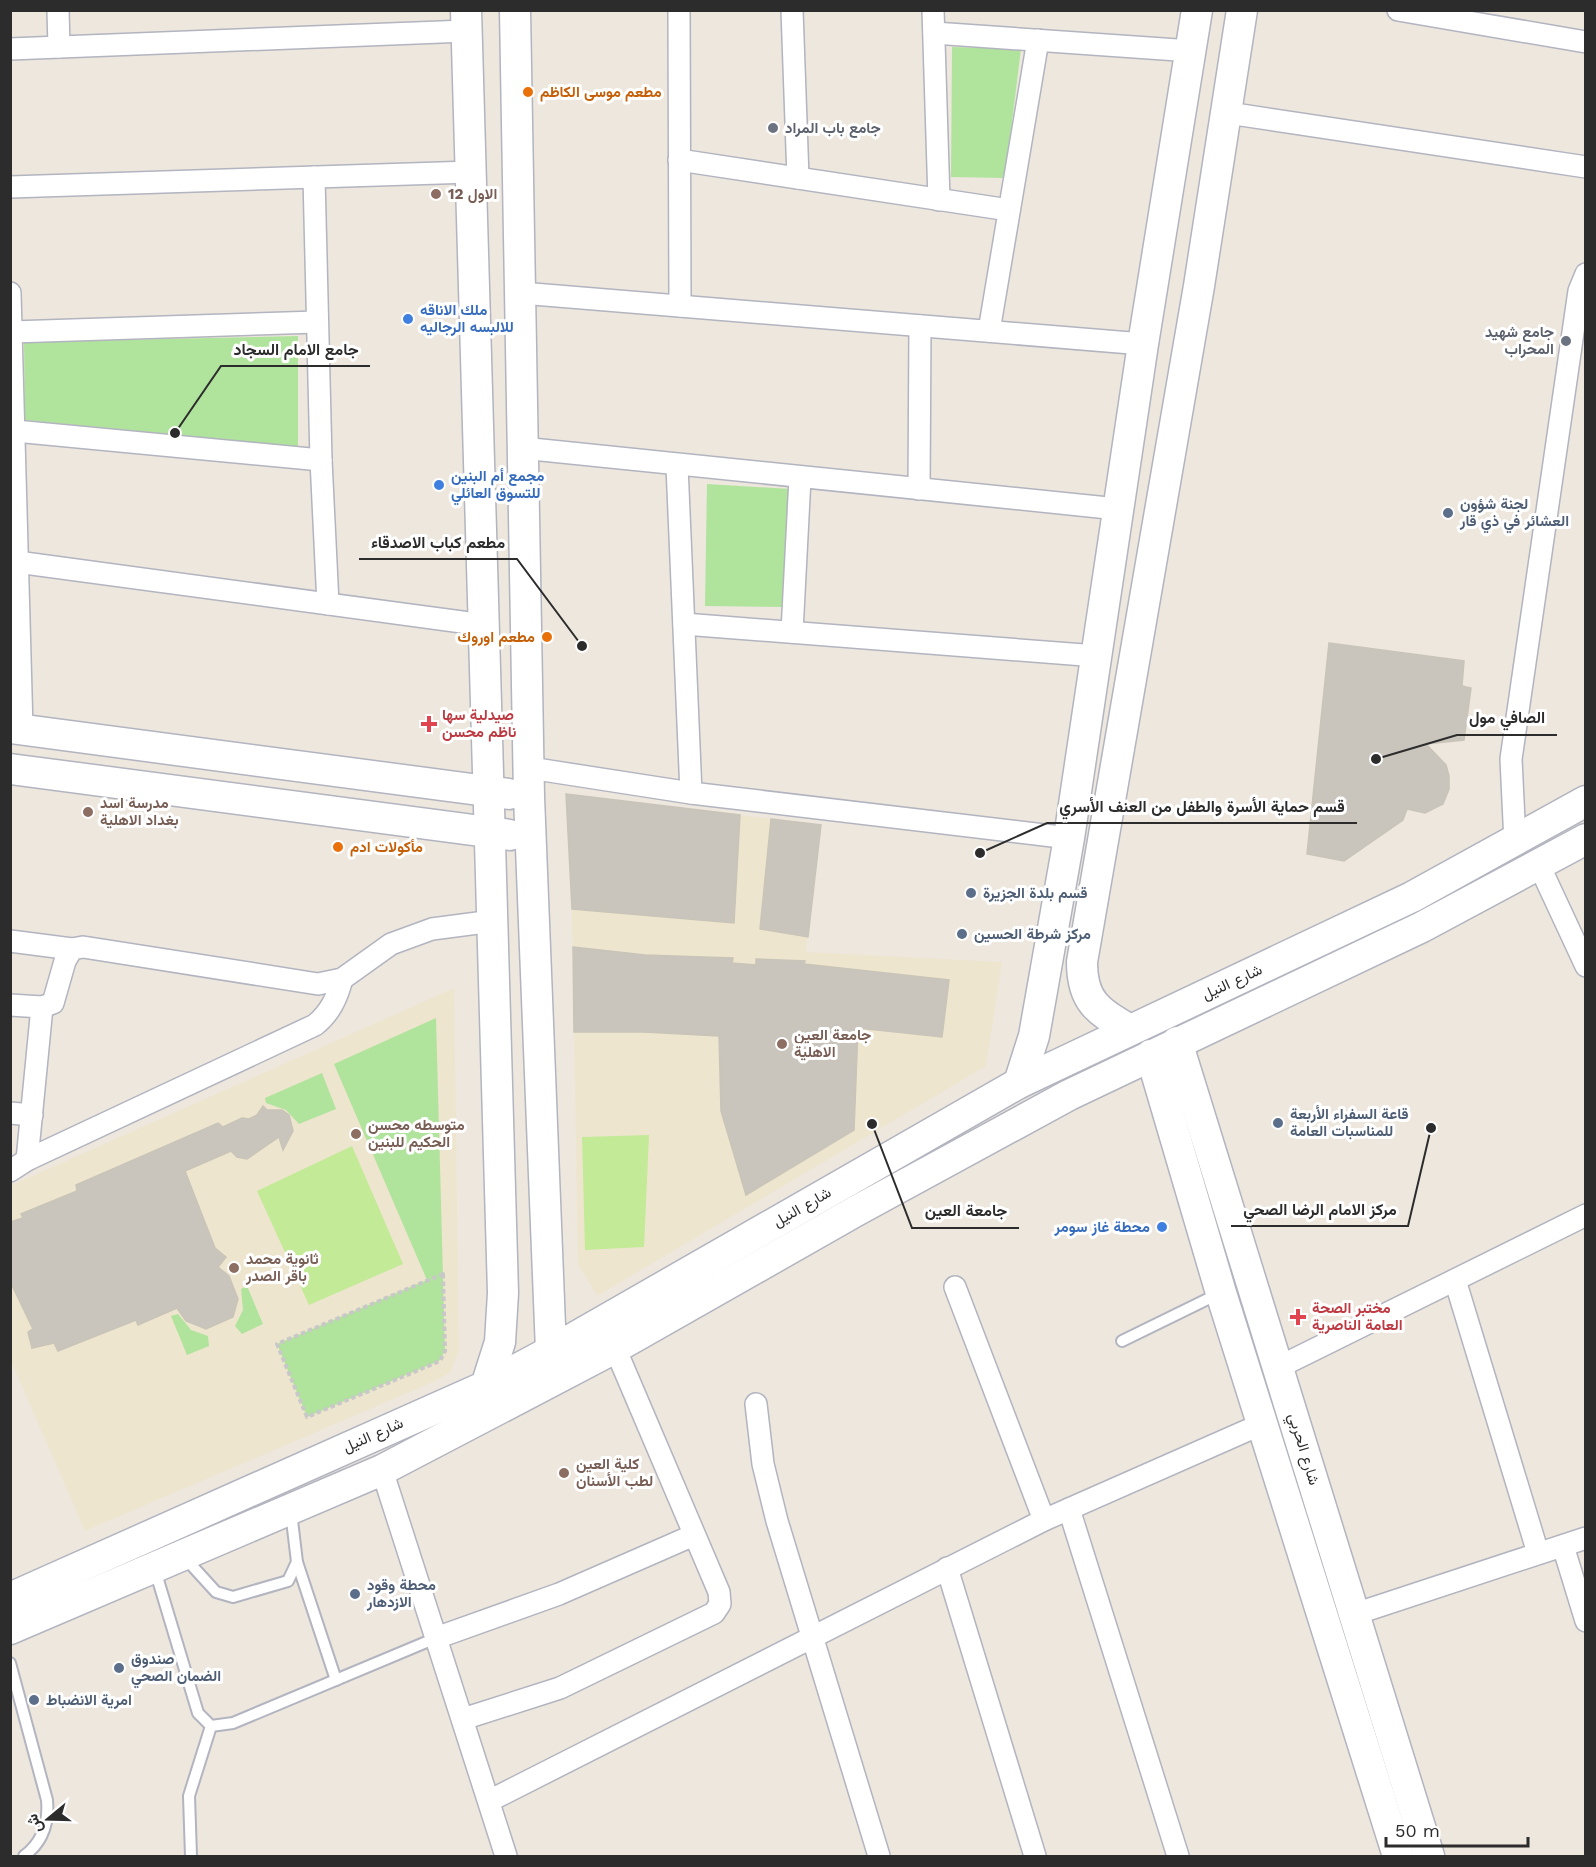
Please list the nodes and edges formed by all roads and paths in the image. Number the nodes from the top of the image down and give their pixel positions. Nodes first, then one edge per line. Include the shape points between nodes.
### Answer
1 (58, 10) edge
2 (515, 10) edge
3 (680, 10) edge
4 (779, 10) edge
5 (933, 10) edge
6 (1197, 10) edge
7 (1242, 10) edge
8 (1398, 10) edge
9 (792, 11) edge
10 (466, 21) edge
11 (934, 33) junction
12 (1038, 40) junction
13 (1586, 42) edge
14 (59, 47) junction
15 (10, 49) edge
16 (1192, 51) junction
17 (1228, 113) junction
18 (680, 160) junction
19 (1586, 167) edge
20 (471, 172) junction
21 (314, 177) junction
22 (798, 178) junction
23 (10, 187) edge
24 (939, 200) junction
25 (1009, 210) junction
26 (1586, 274) edge
27 (1155, 284) junction
28 (1199, 286) junction
29 (10, 293) edge
30 (521, 293) junction
31 (680, 306) junction
32 (317, 322) junction
33 (920, 326) junction
34 (989, 331) junction
35 (1146, 332) junction
36 (1191, 333) junction
37 (12, 346) edge
38 (15, 431) junction
39 (522, 448) junction
40 (321, 460) junction
41 (677, 466) junction
42 (800, 478) junction
43 (919, 489) junction
44 (1118, 509) junction
45 (17, 562) junction
46 (328, 604) junction
47 (684, 624) junction
48 (484, 625) junction
49 (792, 632) junction
50 (1097, 656) junction
51 (16, 728) edge
52 (10, 769) edge
53 (530, 783) junction
54 (489, 790) junction
55 (691, 793) junction
56 (1586, 801) edge
57 (490, 832) junction
58 (531, 837) junction
59 (1069, 838) junction
60 (1586, 839) edge
61 (1515, 842) junction
62 (1539, 865) junction
63 (1412, 897) junction
64 (493, 921) junction
65 (1422, 927) junction
66 (10, 940) edge
67 (72, 949) junction
68 (1586, 966) edge
69 (342, 979) junction
70 (10, 1005) edge
71 (42, 1007) junction
72 (1130, 1030) junction
73 (1178, 1042) junction
74 (1151, 1054) junction
75 (1189, 1080) junction
76 (1019, 1083) junction
77 (1161, 1088) junction
78 (21, 1114) edge
79 (19, 1165) edge
80 (1584, 1223) edge
81 (1455, 1280) junction
82 (955, 1287) dead end
83 (1221, 1293) junction
84 (1122, 1341) dead end
85 (615, 1348) junction
86 (551, 1351) junction
87 (1280, 1367) junction
88 (294, 1384) joint
89 (486, 1386) junction
90 (756, 1404) dead end
91 (1264, 1423) junction
92 (382, 1470) junction
93 (290, 1509) junction
94 (1069, 1509) junction
95 (1044, 1520) junction
96 (694, 1535) junction
97 (142, 1538) junction
98 (1586, 1538) edge
99 (1563, 1546) junction
100 (1538, 1553) junction
101 (182, 1556) junction
102 (297, 1562) junction
103 (154, 1567) junction
104 (947, 1568) junction
105 (10, 1598) edge
106 (1355, 1614) junction
107 (1586, 1621) edge
108 (10, 1629) edge
109 (436, 1638) junction
110 (811, 1640) junction
111 (10, 1663) edge
112 (336, 1680) junction
113 (463, 1719) junction
114 (211, 1726) junction
115 (489, 1801) junction
116 (24, 1857) edge
117 (191, 1857) edge
118 (506, 1857) edge
119 (879, 1857) edge
120 (1035, 1857) edge
121 (1178, 1857) edge
122 (1398, 1857) edge
123 (1429, 1857) edge

1 - 14 street
2 - 30 main road
3 - 18 street
4 - 9 street
5 - 11 street
6 - 16 main road
7 - 17 main road
8 - 13 street
9 - 22 street
10 - 14 street
10 - 20 main road
11 - 12 street
11 - 24 street
12 - 16 street
12 - 25 street
14 - 15 street
16 - 27 main road
17 - 19 street
17 - 28 main road
18 - 22 street
18 - 31 street
20 - 21 street
20 - 48 main road
21 - 23 street
21 - 32 street
22 - 24 street
24 - 25 street
25 - 34 street
26 - 61 street via 1579,291 1511,759
27 - 28 main road via 1181,295 1193,293
27 - 35 main road
28 - 36 main road
29 - 37 street
30 - 31 street
30 - 39 main road
31 - 33 street
32 - 37 street
32 - 40 street
33 - 34 street
33 - 43 street
34 - 35 street
35 - 36 main road via 1176,317 1187,323
35 - 44 main road
36 - 72 main road via 1082,962 1086,992 1094,1006
37 - 38 street
38 - 40 street
38 - 45 street
39 - 41 street
39 - 53 main road
40 - 46 street
41 - 42 street
41 - 47 street
42 - 43 street
42 - 49 street
43 - 44 street
44 - 50 main road
45 - 46 street
45 - 51 street
46 - 48 street
47 - 49 street
47 - 55 street
48 - 54 main road
49 - 50 street
50 - 59 main road
51 - 54 main road
52 - 57 main road
53 - 54 main road
53 - 55 street
53 - 58 main road
54 - 57 main road
55 - 59 street
56 - 61 main road, شارع النيل
57 - 58 main road
57 - 64 main road
58 - 86 main road
59 - 76 main road via 1036,1025
60 - 62 main road
61 - 63 main road, شارع النيل
62 - 65 main road
62 - 68 street
63 - 65 main road
63 - 72 main road, شارع النيل
64 - 69 street via 432,929 391,944
64 - 89 main road via 503,1301 500,1342
65 - 73 main road
66 - 67 street
67 - 69 street via 83,947 318,984
67 - 71 street via 53,1003
69 - 79 street via 337,997 315,1025
70 - 71 street
71 - 78 street
72 - 76 main road, شارع النيل
73 - 74 main road
73 - 75 main road, شارع الحربي
74 - 77 main road, شارع الحربي
74 - 85 main road via 866,1205
75 - 77 main road via 1172,1074
75 - 87 main road, شارع الحربي
76 - 86 main road, شارع النيل
77 - 83 main road, شارع الحربي
78 - 79 street
80 - 81 street
81 - 87 street
81 - 100 street
82 - 95 street
83 - 84 lane
83 - 91 main road, شارع الحربي
85 - 92 main road
85 - 96 street
86 - 89 main road, شارع النيل
87 - 106 main road, شارع الحربي
88 - 88 path via 277,1344 443,1274 445,1351 440,1361 307,1417
89 - 97 main road, شارع النيل
90 - 110 street via 763,1464
91 - 94 street
91 - 122 main road, شارع الحربي
92 - 93 main road
92 - 109 street
93 - 101 main road
93 - 102 lane
94 - 95 street
94 - 121 street
95 - 104 street
96 - 109 street via 559,1594
96 - 113 street via 719,1592 720,1604 714,1613 560,1688
97 - 103 main road
97 - 105 main road, شارع النيل
98 - 99 street
99 - 100 street
99 - 107 street
100 - 106 street
101 - 102 lane via 216,1592 233,1597 288,1581
101 - 103 main road
102 - 112 lane
103 - 108 main road
103 - 114 lane via 198,1713
104 - 110 street
104 - 120 street
106 - 123 main road, شارع الحربي
109 - 112 lane
109 - 113 street
110 - 115 street
110 - 119 street
111 - 116 lane via 47,1800 43,1835
112 - 114 lane via 233,1724
113 - 115 street
114 - 117 lane via 189,1796
115 - 118 street

